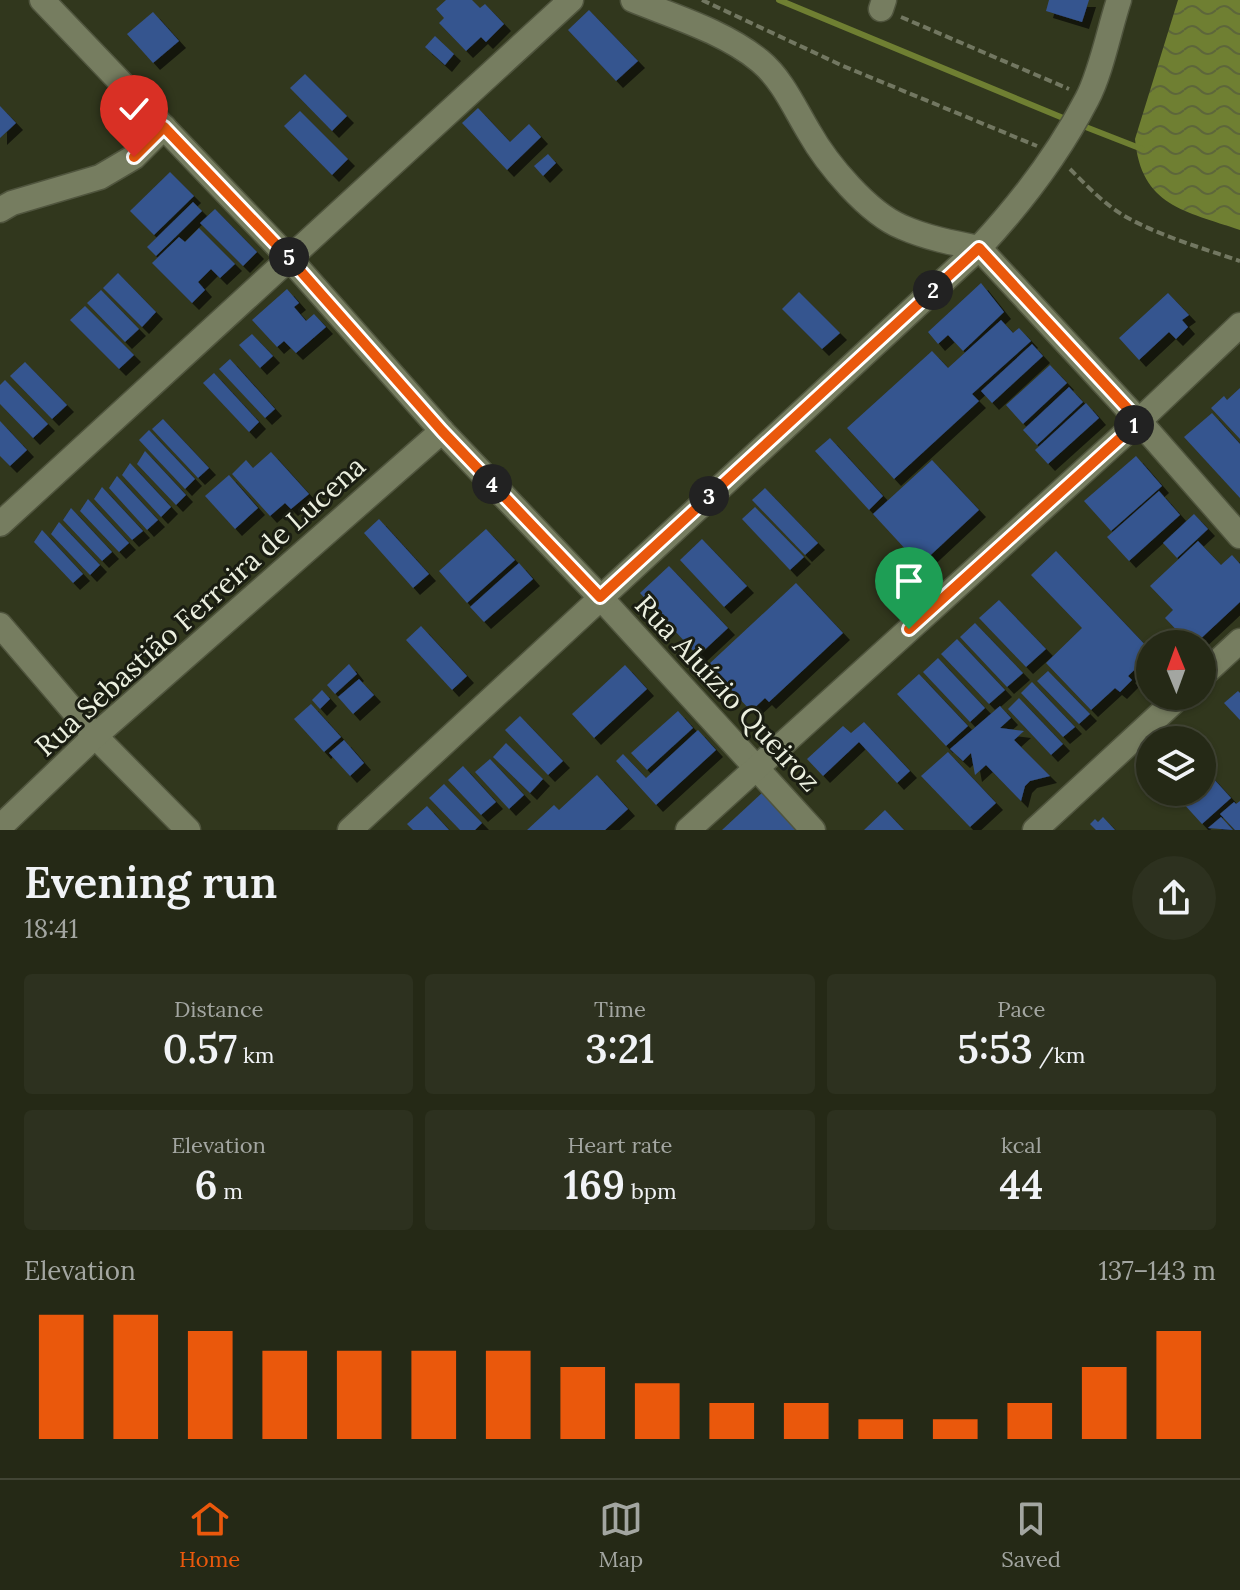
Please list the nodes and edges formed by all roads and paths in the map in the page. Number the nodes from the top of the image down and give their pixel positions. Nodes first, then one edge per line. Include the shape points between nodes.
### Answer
1 (42, 0) edge
2 (571, 0) edge
3 (633, 0) edge
4 (702, 0) edge
5 (1119, 0) edge
6 (882, 5) edge
7 (1086, 101) junction
8 (164, 127) junction
9 (1056, 149) junction
10 (0, 210) edge
11 (979, 248) junction
12 (289, 258) junction
13 (1240, 261) edge
14 (1240, 325) edge
15 (1139, 421) junction
16 (442, 431) junction
17 (0, 524) edge
18 (1240, 536) edge
19 (600, 597) junction
20 (0, 625) edge
21 (1240, 641) edge
22 (1216, 663) edge
23 (1165, 710) edge
24 (95, 736) junction
25 (755, 768) junction
26 (0, 827) edge
27 (188, 830) edge
28 (350, 830) edge
29 (688, 830) edge
30 (813, 830) edge
31 (1035, 830) edge

1 - 8 street, Rua Aluízio Queiroz
2 - 12 street
3 - 11 street via 719,36 761,62 826,162 899,226
4 - 9 path via 843,66
5 - 7 street
6 - 7 path
7 - 9 street
8 - 10 street via 134,157 100,177
8 - 12 street, Rua Aluízio Queiroz
9 - 11 street via 1026,195
9 - 13 path via 1099,197 1126,217
11 - 15 street
11 - 19 street
12 - 16 street, Rua Aluízio Queiroz
12 - 17 street
14 - 15 street
15 - 18 street
15 - 25 street
16 - 19 street, Rua Aluízio Queiroz
16 - 24 street, Rua Sebastião Ferreira de Lucena
19 - 25 street, Rua Aluízio Queiroz
19 - 28 street
20 - 24 street
21 - 22 street
23 - 31 street
24 - 26 street, Rua Sebastião Ferreira de Lucena
24 - 27 street
25 - 29 street
25 - 30 street, Rua Aluízio Queiroz

